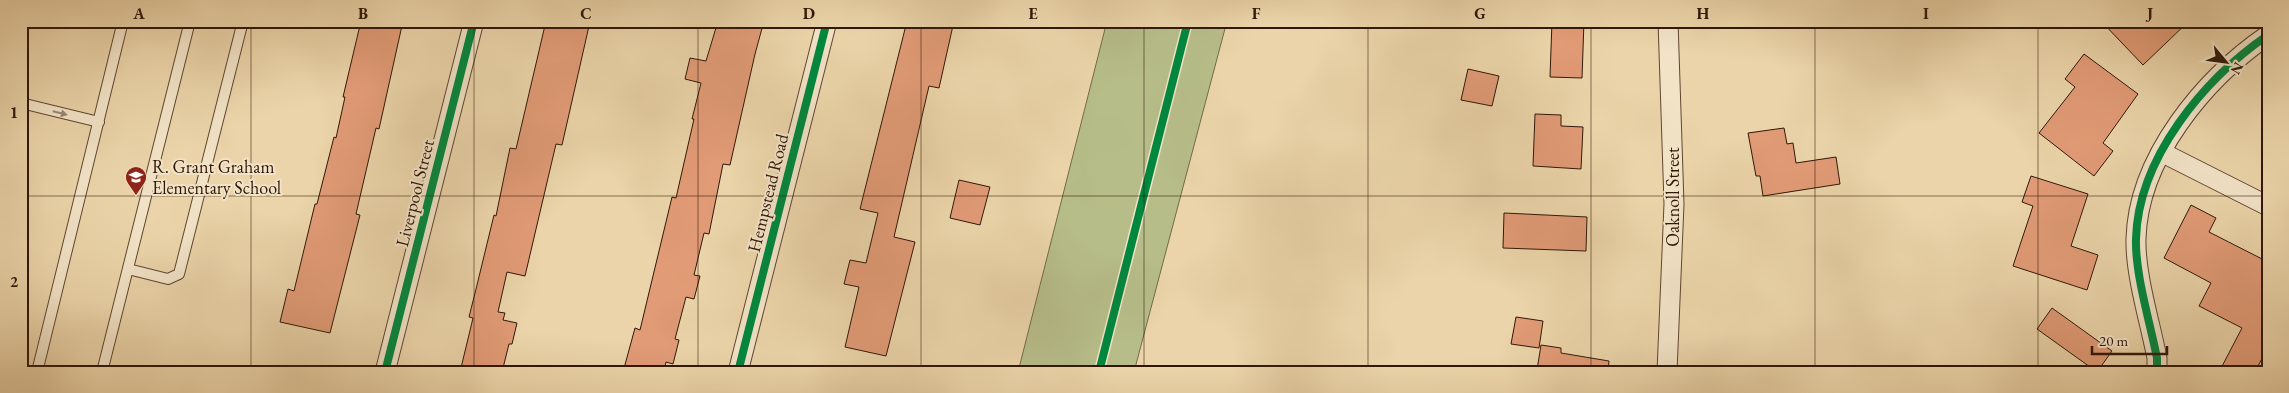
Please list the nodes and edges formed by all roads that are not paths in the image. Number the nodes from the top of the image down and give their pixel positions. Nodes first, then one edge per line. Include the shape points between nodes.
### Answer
1 (123, 21) edge
2 (190, 21) edge
3 (244, 21) edge
4 (474, 21) edge
5 (827, 21) edge
6 (1668, 21) edge
7 (2268, 35) edge
8 (21, 103) edge
9 (99, 122) junction
10 (2161, 152) junction
11 (2268, 206) edge
12 (128, 269) junction
13 (37, 372) edge
14 (102, 372) edge
15 (385, 372) edge
16 (738, 372) edge
17 (1667, 372) edge
18 (2158, 372) edge

1 - 9 lane
2 - 12 lane
3 - 12 lane via 179,274 168,279
4 - 15 street, Liverpool Street
5 - 16 street, Hempstead Road
6 - 17 street, Oaknoll Street via 1674,204
7 - 10 street via 2234,60 2188,110
8 -> 9 lane
9 - 13 lane
10 - 11 street
10 - 18 street via 2145,185 2136,239
12 - 14 lane

